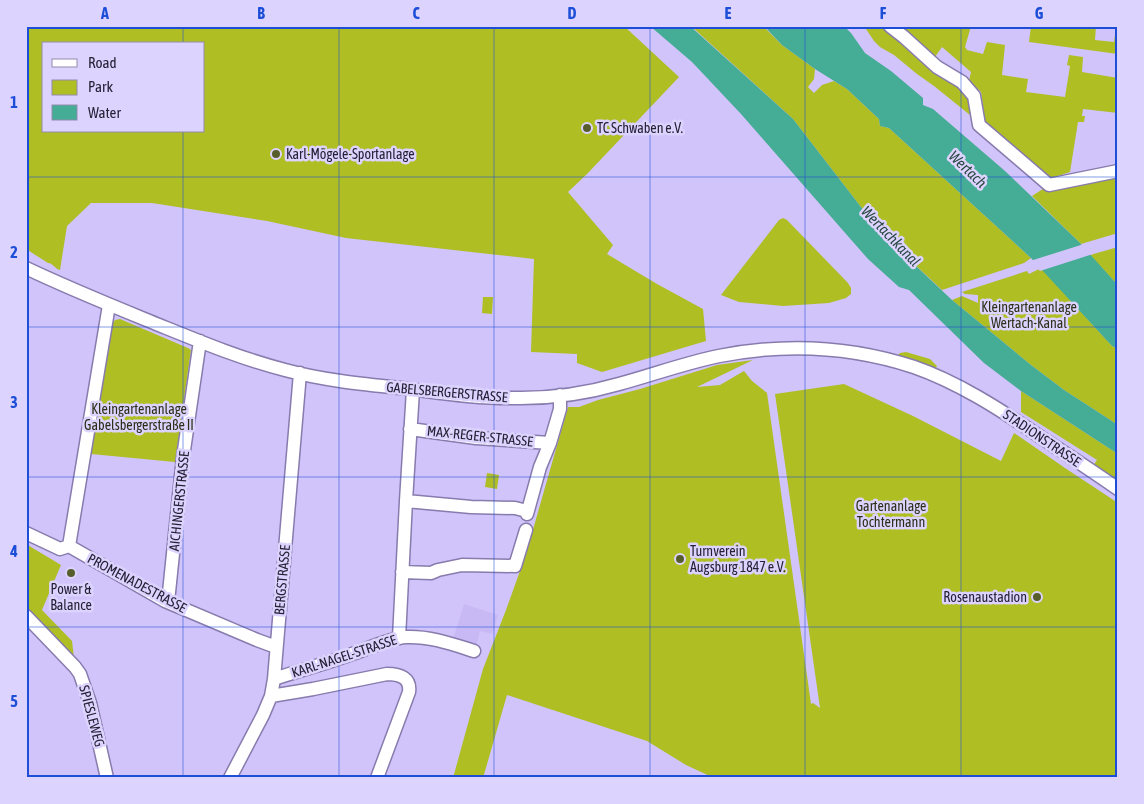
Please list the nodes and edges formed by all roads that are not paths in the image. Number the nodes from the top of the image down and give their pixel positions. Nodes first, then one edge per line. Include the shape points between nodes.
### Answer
1 (890, 26) edge
2 (1118, 171) edge
3 (26, 268) edge
4 (109, 305) junction
5 (200, 342) junction
6 (300, 373) junction
7 (413, 390) junction
8 (965, 390) joint
9 (560, 395) junction
10 (410, 429) junction
11 (550, 443) junction
12 (1118, 489) edge
13 (406, 501) junction
14 (526, 530) dead end
15 (26, 533) edge
16 (68, 546) junction
17 (402, 572) junction
18 (168, 602) junction
19 (26, 616) edge
20 (399, 638) junction
21 (276, 647) junction
22 (474, 651) dead end
23 (274, 679) junction
24 (271, 696) junction
25 (107, 778) edge
26 (230, 778) edge
27 (377, 778) edge

1 - 2 street via 938,67 962,82 974,96 980,125 1048,185
3 - 4 street, GABELSBERGERSTRASSE
4 - 5 street, GABELSBERGERSTRASSE
4 - 16 street
5 - 6 street, GABELSBERGERSTRASSE
5 - 18 street, AICHINGERSTRASSE via 183,457
6 - 7 street, GABELSBERGERSTRASSE
6 - 21 street, BERGSTRASSE
7 - 9 street, GABELSBERGERSTRASSE via 473,397
7 - 10 street, MAX-REGER-STRASSE
8 - 9 street, GABELSBERGERSTRASSE via 916,368 879,357 832,349 787,348 716,356 617,385
8 - 12 street, STADIONSTRASSE
9 - 11 street, MAX-REGER-STRASSE via 560,409
10 - 11 street, MAX-REGER-STRASSE
10 - 13 street, MAX-REGER-STRASSE
11 - 13 street, MAX-REGER-STRASSE via 527,512 515,508
13 - 17 street, MAX-REGER-STRASSE
14 - 17 street via 515,566 462,565 431,573
15 - 16 street, PROMENADESTRASSE via 60,549
16 - 18 street, PROMENADESTRASSE
17 - 20 street, MAX-REGER-STRASSE
18 - 21 street, PROMENADESTRASSE
19 - 25 street, SPIESLEWEG via 80,674
20 - 22 street, KARL-NAGEL-STRASSE via 430,639
20 - 23 street, KARL-NAGEL-STRASSE
21 - 23 street, BERGSTRASSE
23 - 24 street, BERGSTRASSE
24 - 26 street, BERGSTRASSE
24 - 27 street via 388,674 404,677 409,683 408,696

